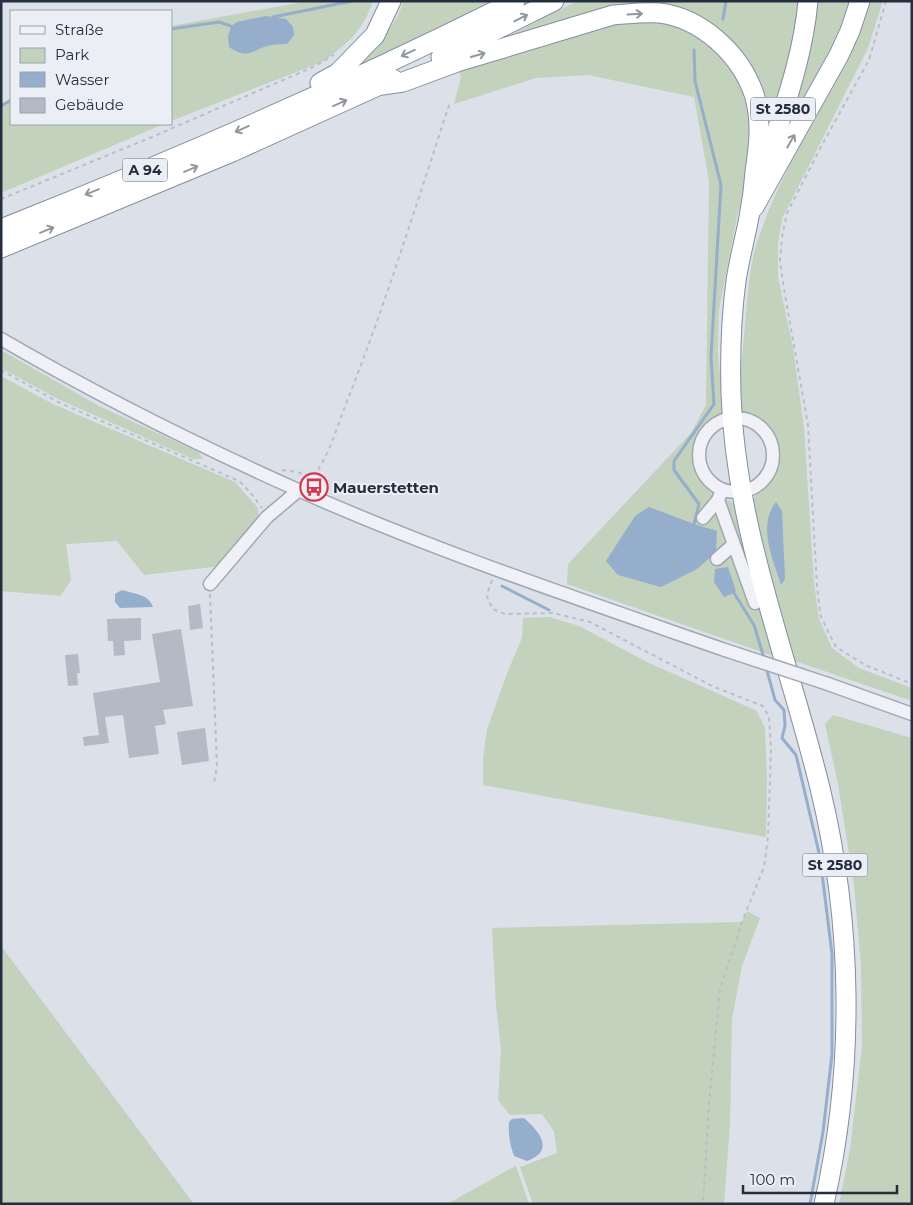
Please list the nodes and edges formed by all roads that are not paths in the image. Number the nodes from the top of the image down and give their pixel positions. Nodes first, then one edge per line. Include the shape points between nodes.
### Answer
1 (391, 1) edge
2 (515, 1) edge
3 (554, 1) edge
4 (808, 1) edge
5 (860, 1) edge
6 (382, 85) junction
7 (286, 109) junction
8 (750, 214) junction
9 (1, 229) edge
10 (1, 248) edge
11 (1, 340) edge
12 (732, 419) junction
13 (299, 490) junction
14 (742, 492) junction
15 (720, 495) junction
16 (703, 518) dead end
17 (733, 545) junction
18 (717, 559) dead end
19 (210, 584) road end
20 (754, 603) dead end
21 (912, 714) edge
22 (824, 1204) edge

1 - 7 highway via 375,35 358,54 338,73 306,90
2 -> 7 highway, A 94
6 -> 3 highway, A 94
4 - 8 highway, St 2580 via 798,62
8 -> 5 highway via 839,55
6 -> 8 highway via 403,82 456,62 613,15 660,14 678,18 718,41 745,73 754,94 760,134
10 -> 6 highway, A 94
7 -> 9 highway, A 94
8 - 12 highway, St 2580 via 735,291
11 - 13 street via 113,401
12 - 14 highway, St 2580
12 - 14 street via 748,420 760,427 773,450 767,476 757,486
12 - 15 street via 724,420 706,434 699,455 705,476
13 - 19 street via 266,517
13 - 21 street, bridge via 496,569
14 - 15 street
14 - 22 highway, St 2580 via 762,585 819,786 837,881 845,967 845,1048 840,1113
15 - 16 street
15 - 17 street
17 - 18 street
17 - 20 street

